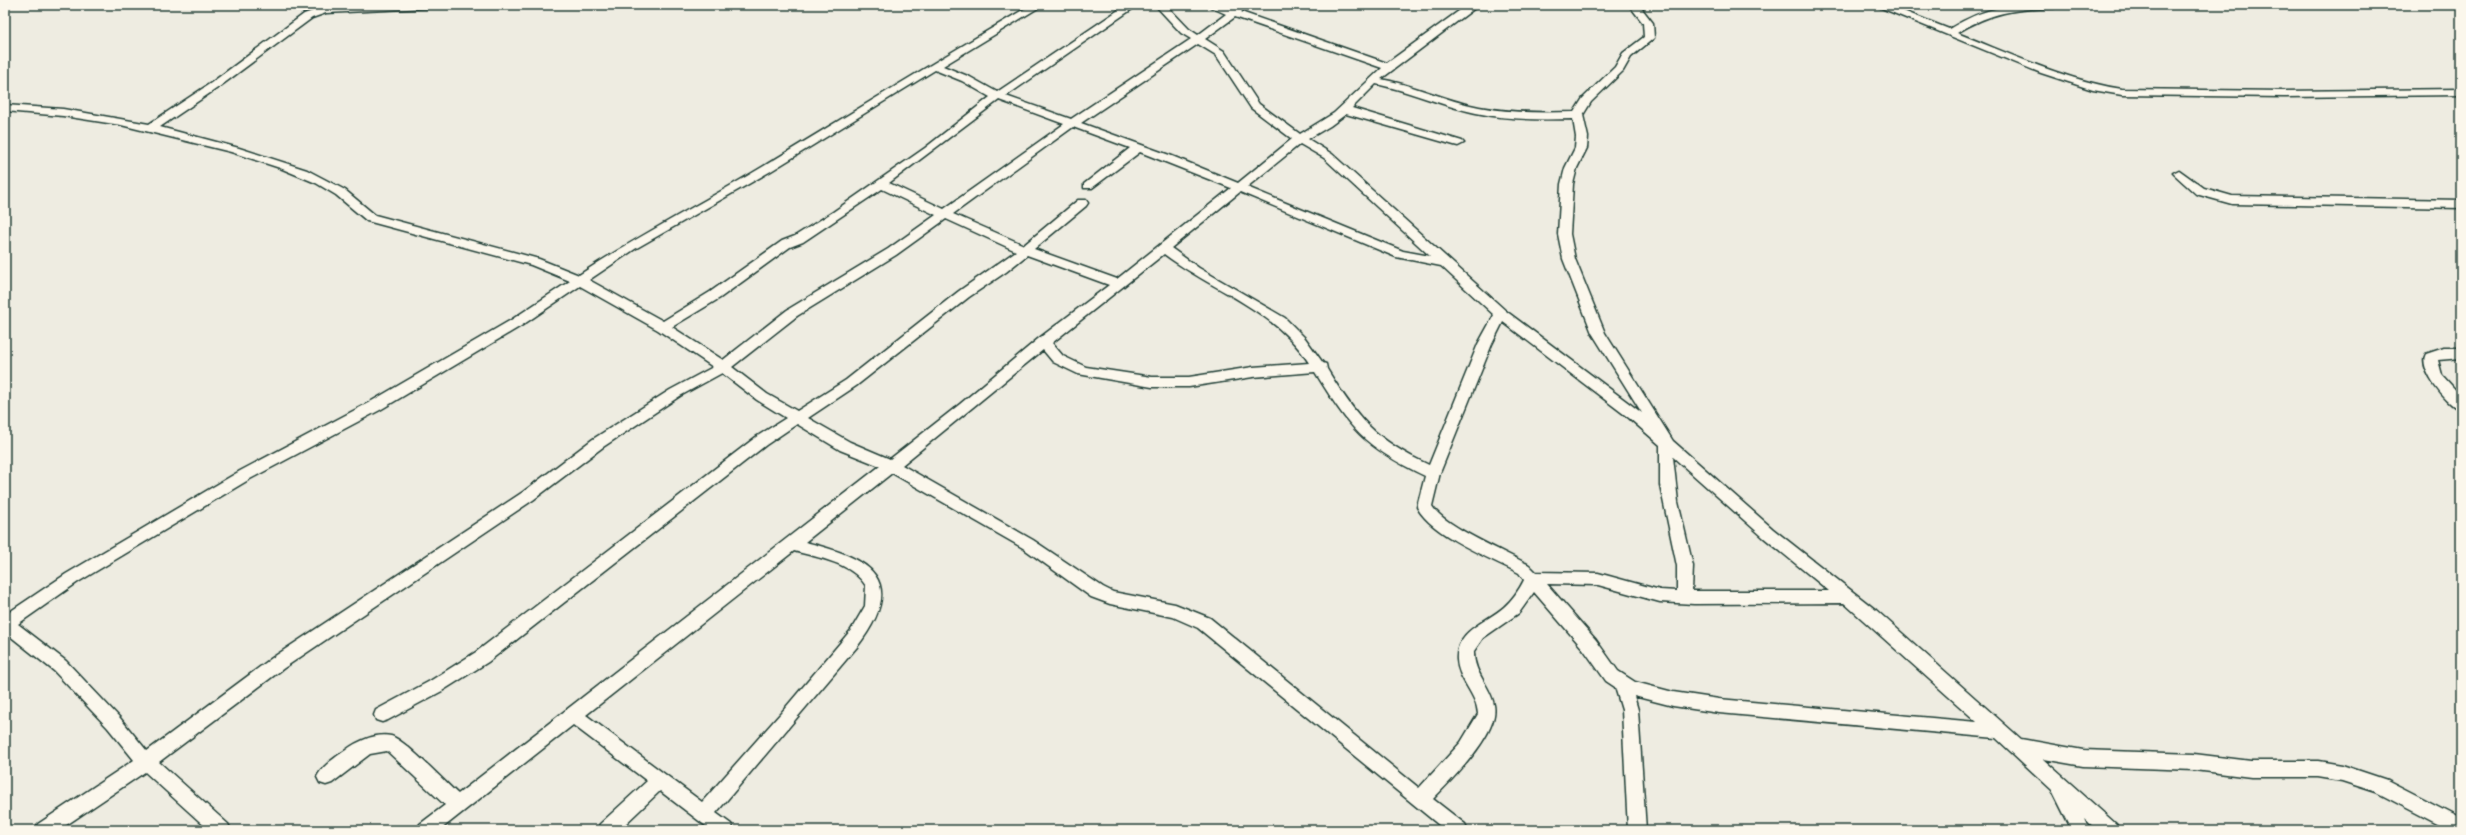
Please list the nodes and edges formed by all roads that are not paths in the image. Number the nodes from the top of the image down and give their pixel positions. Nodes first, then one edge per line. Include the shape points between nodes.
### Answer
1 (427, 5) edge
2 (1038, 5) edge
3 (1133, 5) edge
4 (1160, 5) edge
5 (1211, 5) edge
6 (1244, 5) edge
7 (1474, 5) edge
8 (1634, 5) edge
9 (1879, 5) edge
10 (2054, 5) edge
11 (1232, 13) junction
12 (1951, 32) junction
13 (1199, 38) junction
14 (936, 67) junction
15 (1388, 67) junction
16 (1375, 81) junction
17 (2461, 92) edge
18 (1000, 96) junction
19 (5, 108) edge
20 (1346, 110) junction
21 (1578, 115) junction
22 (1071, 124) junction
23 (149, 129) junction
24 (1300, 139) junction
25 (1458, 143) dead end
26 (1139, 148) junction
27 (2179, 173) dead end
28 (881, 184) junction
29 (1088, 186) dead end
30 (1239, 187) junction
31 (1082, 203) dead end
32 (2461, 204) edge
33 (946, 215) junction
34 (1163, 248) junction
35 (1023, 250) junction
36 (1445, 263) junction
37 (579, 280) junction
38 (1118, 284) junction
39 (1501, 314) junction
40 (663, 327) junction
41 (1043, 342) junction
42 (2461, 353) edge
43 (723, 367) junction
44 (1321, 367) junction
45 (2461, 405) edge
46 (796, 417) junction
47 (1667, 442) junction
48 (891, 464) junction
49 (1433, 473) junction
50 (792, 544) junction
51 (1534, 578) junction
52 (1683, 597) junction
53 (1847, 597) junction
54 (5, 624) edge
55 (1623, 685) junction
56 (572, 714) junction
57 (382, 716) dead end
58 (1998, 731) junction
59 (2015, 746) junction
60 (146, 762) junction
61 (326, 777) dead end
62 (660, 780) junction
63 (2058, 785) junction
64 (1420, 800) junction
65 (458, 806) junction
66 (705, 812) junction
67 (2461, 827) edge
68 (44, 830) edge
69 (222, 830) edge
70 (426, 830) edge
71 (606, 830) edge
72 (725, 830) edge
73 (1459, 830) edge
74 (1637, 830) edge
75 (2081, 830) edge
76 (2110, 830) edge

1 - 23 street via 325,10 308,16 215,85
2 - 14 street
3 - 18 street
4 - 13 street via 1185,31
5 - 11 street
6 - 11 street
7 - 15 street
8 - 21 street via 1648,23 1649,38 1627,55 1619,69 1587,100
9 - 12 street
10 - 12 street via 2010,7 1989,11
11 - 13 street
11 - 15 street
12 - 17 street via 2045,71 2097,88 2122,92
13 - 22 street
13 - 24 street via 1220,53 1255,106
14 - 18 street
14 - 37 street via 839,123 767,169 679,217
15 - 16 street
16 - 20 street
16 - 21 street via 1401,86 1477,110 1534,117
18 - 22 street
18 - 28 street
19 - 23 street via 66,113
20 - 24 street via 1321,130
20 - 25 street
21 - 47 street via 1581,148 1571,168 1565,205 1564,234 1569,259 1599,333
22 - 26 street
22 - 33 street
23 - 37 street via 201,140 310,176 344,195 360,212 371,218 535,262
24 - 30 street
24 - 36 street via 1328,156 1353,176
26 - 29 street
26 - 30 street
27 - 32 street via 2200,192 2232,200
28 - 33 street
28 - 40 street
30 - 34 street
30 - 36 street via 1400,254
31 - 35 street
33 - 35 street
33 - 43 street via 891,253 792,313
34 - 38 street
34 - 44 street via 1279,320 1298,338
35 - 38 street
35 - 46 street via 851,383
36 - 39 street
37 - 40 street
37 - 54 street via 516,323 375,406 245,475 72,578
38 - 41 street
39 - 47 street via 1634,414
39 - 49 street via 1485,344
40 - 43 street
41 - 44 street via 1058,359 1083,371 1152,382 1189,382 1246,373
41 - 48 street via 971,403
42 - 45 street via 2444,353 2431,357 2430,366 2440,382
43 - 46 street via 762,397
43 - 60 street via 675,393 598,443 528,496 278,663
44 - 49 street via 1333,390 1372,440
46 - 48 street via 845,446
46 - 57 street via 760,441 482,657
47 - 52 street via 1666,457 1672,508 1684,560 1686,585
47 - 53 street via 1768,533
48 - 50 street
48 - 64 street via 1028,544 1102,595 1175,611 1204,624
49 - 51 street via 1424,507 1430,516 1478,545 1507,558
50 - 56 street
50 - 66 street via 848,561 864,572 873,585 873,606 844,650 795,712
51 - 52 street via 1598,579 1639,592
51 - 55 street via 1590,645 1612,676
51 - 64 street via 1518,605 1470,641 1466,654 1468,674 1486,706 1486,715 1457,761
52 - 53 street
53 - 58 street
54 - 60 street via 60,666 114,723
55 - 58 street via 1647,694 1719,706
55 - 74 street via 1630,710
56 - 62 street
56 - 65 street via 469,794
58 - 59 street
59 - 63 street
59 - 67 street via 2083,758 2186,761 2251,769 2324,770 2381,786
60 - 68 street
60 - 69 street
61 - 65 street via 368,745 383,742 391,744
62 - 66 street
62 - 71 street
63 - 75 street
63 - 76 street
64 - 73 street
65 - 70 street
66 - 72 street

